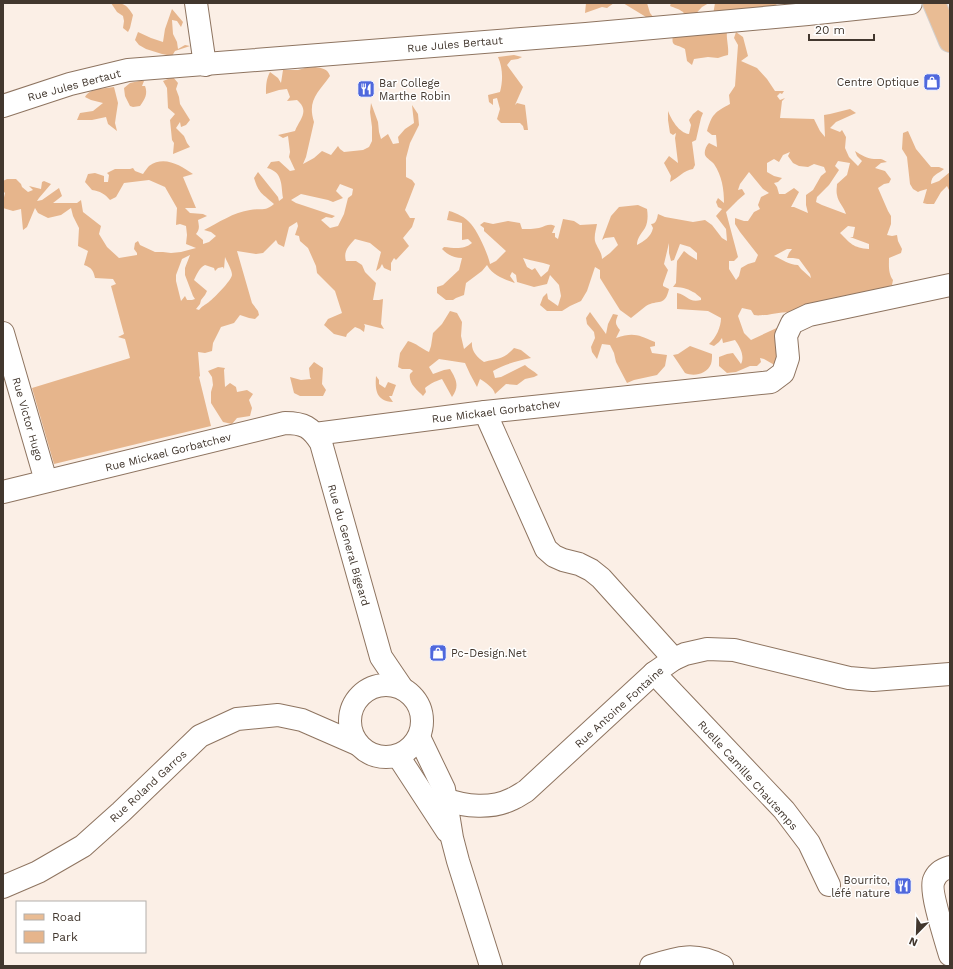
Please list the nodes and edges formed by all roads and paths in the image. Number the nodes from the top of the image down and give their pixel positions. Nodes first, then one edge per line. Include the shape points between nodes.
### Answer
1 (196, 3) edge
2 (911, 3) edge
3 (934, 3) edge
4 (950, 41) edge
5 (205, 65) junction
6 (3, 106) edge
7 (950, 285) edge
8 (3, 333) edge
9 (485, 412) junction
10 (315, 434) junction
11 (46, 481) junction
12 (3, 492) edge
13 (381, 657) junction
14 (674, 659) junction
15 (654, 673) junction
16 (950, 674) edge
17 (376, 686) junction
18 (402, 688) junction
19 (350, 713) junction
20 (302, 720) junction
21 (419, 737) junction
22 (357, 744) junction
23 (398, 756) junction
24 (445, 799) junction
25 (452, 838) junction
26 (950, 867) edge
27 (829, 885) dead end
28 (3, 887) edge
29 (950, 955) edge
30 (713, 965) edge
31 (491, 966) edge
32 (651, 966) edge

1 - 5 street
2 - 5 street, Rue Jules Bertaut via 586,34
3 - 4 main road
5 - 6 street, Rue Jules Bertaut via 128,70 70,84
7 - 9 street, Rue Mickael Gorbatchev via 809,315 792,323 786,336 788,358 783,373 771,382
8 - 11 street, Rue Victor Hugo
9 - 10 street, Rue Mickael Gorbatchev
9 - 14 street via 546,549 554,556 579,564 601,578
10 - 11 street, Rue Mickael Gorbatchev via 307,427 285,423
10 - 13 street, Rue du General Bigeard via 321,443
11 - 12 street, Rue Mickael Gorbatchev
13 - 17 street, Rue du General Bigeard
13 - 18 street, Rue du General Bigeard
14 - 15 street, Rue Antoine Fontaine
14 - 16 street, Rue Antoine Fontaine via 707,649 734,650 849,678 873,680
15 - 24 street, Rue Antoine Fontaine via 526,791 511,800 495,805 459,804
15 - 27 street, Ruelle Camille Chautemps via 784,810 809,843
17 - 18 street
17 - 19 street via 359,696
18 - 21 street via 418,704 422,715
19 - 20 street, Rue Roland Garros
19 - 22 street via 349,724
20 - 22 street, Rue Roland Garros
20 - 28 street, Rue Roland Garros via 278,715 237,719 200,736 83,846 38,872
21 - 23 street via 414,746
21 - 24 street via 444,789
22 - 23 street via 366,752 378,757
23 - 25 street
24 - 25 street
25 - 31 street
26 - 29 street via 938,872 933,881 933,893
30 - 32 street via 701,958 684,957

